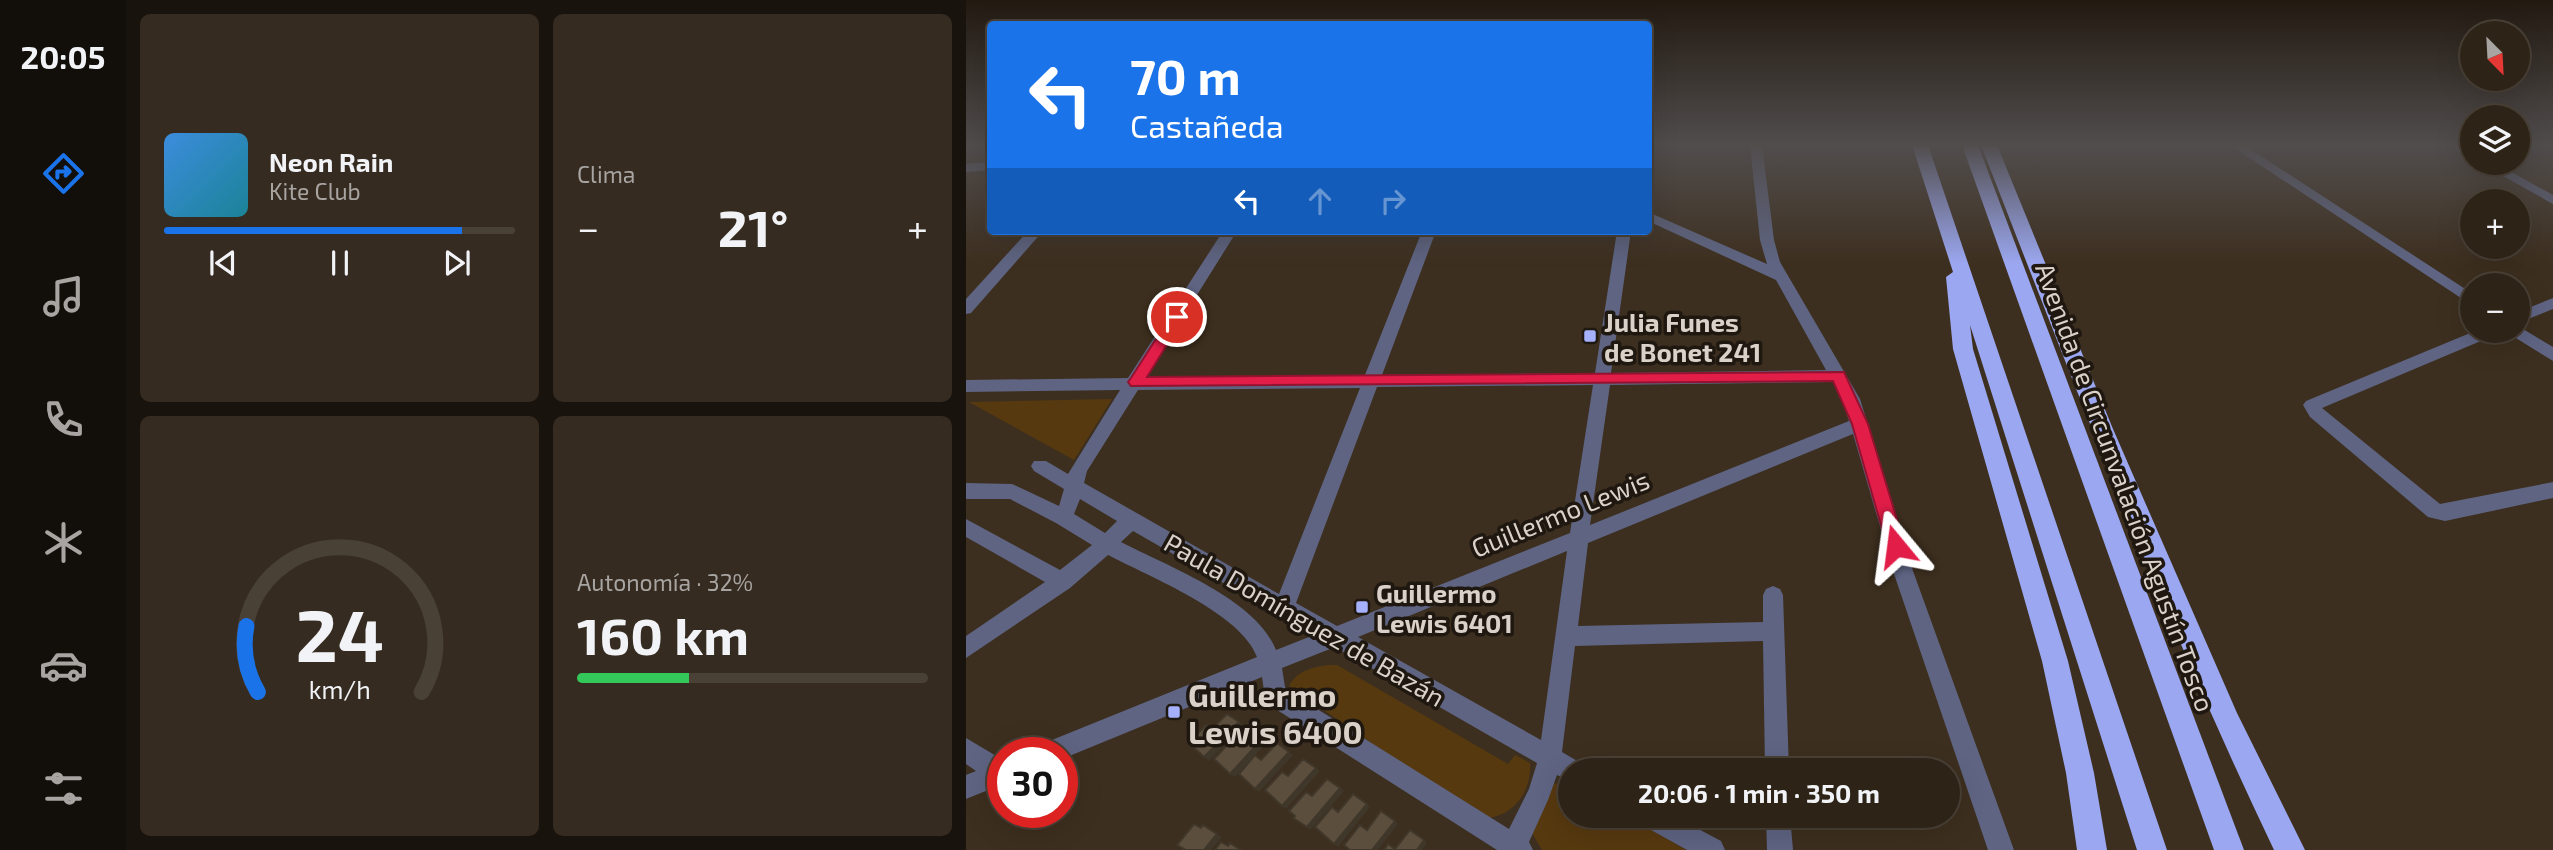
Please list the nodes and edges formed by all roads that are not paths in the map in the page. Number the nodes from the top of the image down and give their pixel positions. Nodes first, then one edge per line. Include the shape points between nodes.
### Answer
1 (1761, 185) edge
2 (1933, 185) edge
3 (1985, 185) edge
4 (2005, 185) edge
5 (2297, 185) edge
6 (2526, 185) edge
7 (2553, 200) edge
8 (1652, 218) edge
9 (1032, 235) edge
10 (1228, 235) edge
11 (1427, 235) edge
12 (1623, 235) edge
13 (1950, 237) junction
14 (1780, 276) junction
15 (2460, 292) edge
16 (2553, 303) edge
17 (966, 309) edge
18 (2530, 313) edge
19 (2530, 339) edge
20 (2460, 343) edge
21 (2553, 355) edge
22 (1838, 376) junction
23 (1603, 380) junction
24 (1371, 381) junction
25 (1136, 382) junction
26 (966, 386) edge
27 (1860, 424) junction
28 (1040, 466) dead end
29 (1073, 484) junction
30 (2553, 490) edge
31 (966, 491) edge
32 (1063, 517) junction
33 (1131, 520) junction
34 (966, 527) edge
35 (1578, 536) junction
36 (1108, 545) junction
37 (1063, 582) junction
38 (1773, 596) dead end
39 (1285, 606) junction
40 (1772, 631) junction
41 (1335, 636) junction
42 (1567, 636) junction
43 (966, 648) edge
44 (1270, 662) junction
45 (1078, 741) edge
46 (966, 750) edge
47 (1550, 758) junction
48 (1777, 758) edge
49 (987, 763) edge
50 (1558, 763) edge
51 (987, 778) edge
52 (966, 787) edge
53 (1673, 828) edge
54 (1779, 828) edge
55 (1515, 849) edge
56 (1712, 850) edge
57 (1780, 850) edge
58 (2001, 850) edge
59 (2092, 850) edge
60 (2152, 850) edge
61 (2229, 850) edge
62 (2290, 850) edge

1 - 14 street via 1767,240
2 - 13 highway
3 - 61 highway, Avenida de Circunvalación Agustín Tosco
4 - 62 highway via 2102,429 2227,722
5 - 15 street
6 - 7 street
8 - 14 street
9 - 17 street
10 - 25 street
11 - 24 street
12 - 23 street
13 - 59 highway via 1963,349 2055,662
13 - 60 highway
14 - 22 street
16 - 18 street
19 - 21 street
20 - 30 street via 2312,405 2435,510 2445,513
22 - 23 street
22 - 27 street
23 - 24 street
23 - 35 street
24 - 25 street
24 - 39 street
25 - 26 street
25 - 29 street
27 - 35 street, Guillermo Lewis
27 - 58 street via 1903,571
28 - 29 street, Paula Domínguez de Bazán
29 - 32 street via 1071,505
29 - 33 street, Paula Domínguez de Bazán
31 - 32 street, Paula Domínguez de Bazán via 1012,492
32 - 36 street, Paula Domínguez de Bazán
33 - 36 street
33 - 39 street, Paula Domínguez de Bazán
34 - 37 street
35 - 41 street, Guillermo Lewis
35 - 42 street
36 - 37 street
36 - 44 street, Paula Domínguez de Bazán via 1227,608 1262,641
37 - 43 street
38 - 40 street
39 - 41 street, Paula Domínguez de Bazán
40 - 42 street
40 - 48 street
41 - 44 street, Guillermo Lewis
41 - 47 street, Paula Domínguez de Bazán
42 - 47 street
44 - 45 street, Guillermo Lewis
44 - 55 street, Paula Domínguez de Bazán via 1275,691 1282,700
46 - 49 street
47 - 50 street, Paula Domínguez de Bazán
47 - 55 street
51 - 52 street
53 - 56 street
54 - 57 street

